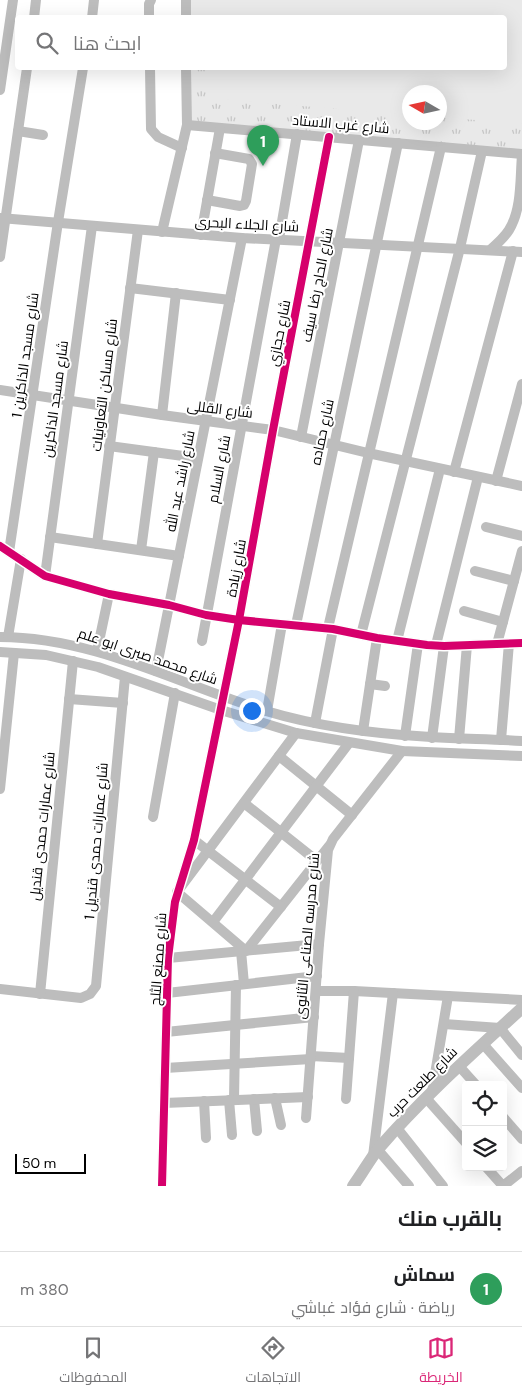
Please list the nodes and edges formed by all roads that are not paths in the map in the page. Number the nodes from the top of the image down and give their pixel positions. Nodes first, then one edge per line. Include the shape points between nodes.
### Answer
1 (13, 0) edge
2 (36, 0) edge
3 (94, 0) edge
4 (151, 0) edge
5 (186, 0) edge
6 (34, 15) edge
7 (92, 15) edge
8 (149, 15) edge
9 (186, 15) edge
10 (4, 41) edge
11 (27, 70) edge
12 (84, 70) edge
13 (150, 70) edge
14 (186, 70) edge
15 (0, 90) edge
16 (187, 125) junction
17 (220, 128) junction
18 (18, 131) junction
19 (297, 134) junction
20 (43, 135) dead end
21 (329, 137) junction
22 (359, 140) junction
23 (398, 143) junction
24 (441, 147) junction
25 (182, 148) junction
26 (482, 151) junction
27 (216, 154) junction
28 (522, 155) edge
29 (521, 187) edge
30 (207, 200) junction
31 (3, 218) edge
32 (58, 222) junction
33 (92, 226) junction
34 (138, 230) junction
35 (162, 232) junction
36 (201, 235) junction
37 (242, 238) junction
38 (277, 239) junction
39 (309, 241) junction
40 (339, 242) junction
41 (376, 244) junction
42 (418, 246) junction
43 (460, 248) junction
44 (490, 250) junction
45 (518, 251) edge
46 (0, 257) edge
47 (130, 288) junction
48 (176, 294) junction
49 (230, 300) junction
50 (522, 384) edge
51 (0, 390) edge
52 (33, 395) junction
53 (68, 401) junction
54 (114, 408) junction
55 (162, 415) junction
56 (206, 422) junction
57 (242, 424) junction
58 (273, 430) junction
59 (301, 436) junction
60 (333, 444) junction
61 (109, 446) junction
62 (154, 452) junction
63 (368, 453) junction
64 (198, 458) junction
65 (405, 461) junction
66 (440, 469) junction
67 (454, 472) junction
68 (478, 477) junction
69 (496, 481) junction
70 (522, 486) edge
71 (486, 527) dead end
72 (522, 536) edge
73 (50, 537) junction
74 (97, 544) junction
75 (0, 546) edge
76 (141, 550) junction
77 (522, 551) edge
78 (9, 552) junction
79 (179, 556) junction
80 (21, 559) junction
81 (475, 571) dead end
82 (45, 576) junction
83 (514, 581) junction
84 (109, 594) junction
85 (169, 605) junction
86 (464, 611) dead end
87 (206, 615) junction
88 (239, 620) junction
89 (503, 622) junction
90 (282, 624) junction
91 (296, 625) junction
92 (330, 628) junction
93 (361, 635) junction
94 (4, 637) edge
95 (376, 638) junction
96 (202, 641) dead end
97 (397, 641) junction
98 (509, 643) junction
99 (522, 643) edge
100 (418, 644) junction
101 (497, 644) junction
102 (466, 645) junction
103 (440, 646) junction
104 (98, 651) junction
105 (0, 652) edge
106 (14, 653) junction
107 (73, 661) junction
108 (156, 671) junction
109 (125, 677) junction
110 (370, 684) junction
111 (385, 686) dead end
112 (175, 693) junction
113 (224, 696) junction
114 (69, 699) junction
115 (123, 703) junction
116 (221, 710) junction
117 (267, 711) junction
118 (315, 723) junction
119 (363, 731) junction
120 (296, 733) junction
121 (405, 736) junction
122 (432, 738) junction
123 (459, 739) junction
124 (502, 740) junction
125 (522, 741) edge
126 (349, 743) junction
127 (402, 751) junction
128 (279, 756) junction
129 (522, 756) edge
130 (316, 786) junction
131 (0, 788) edge
132 (244, 803) junction
133 (352, 815) junction
134 (153, 817) dead end
135 (281, 832) junction
136 (194, 840) junction
137 (330, 846) junction
138 (208, 851) junction
139 (318, 861) junction
140 (246, 879) junction
141 (177, 892) junction
142 (281, 907) junction
143 (213, 922) junction
144 (319, 944) junction
145 (244, 951) junction
146 (168, 958) junction
147 (317, 976) junction
148 (240, 985) junction
149 (0, 989) edge
150 (316, 991) junction
151 (354, 991) junction
152 (167, 993) junction
153 (392, 993) junction
154 (40, 994) junction
155 (448, 996) junction
156 (522, 1000) edge
157 (520, 1013) edge
158 (314, 1017) junction
159 (444, 1024) junction
160 (235, 1026) junction
161 (500, 1028) junction
162 (166, 1032) junction
163 (483, 1044) junction
164 (522, 1055) edge
165 (311, 1057) junction
166 (349, 1058) junction
167 (235, 1064) junction
168 (459, 1066) junction
169 (165, 1068) junction
170 (472, 1081) edge
171 (522, 1088) edge
172 (429, 1095) junction
173 (308, 1096) junction
174 (275, 1098) junction
175 (254, 1099) junction
176 (346, 1099) dead end
177 (232, 1100) junction
178 (204, 1101) junction
179 (164, 1102) junction
180 (306, 1118) dead end
181 (507, 1121) edge
182 (281, 1125) dead end
183 (397, 1128) junction
184 (257, 1131) dead end
185 (232, 1135) dead end
186 (206, 1138) dead end
187 (462, 1138) edge
188 (522, 1138) edge
189 (376, 1153) junction
190 (489, 1171) edge
191 (521, 1175) edge
192 (162, 1186) edge
193 (353, 1186) edge
194 (409, 1186) edge
195 (443, 1186) edge
196 (502, 1186) edge

1 - 10 street
2 - 6 street
3 - 7 street
4 - 8 street
5 - 9 street
10 - 15 street
11 - 18 street
12 - 32 street, شارع مسجد الذاكرين 1
13 - 25 street via 151,129 158,137
14 - 16 street
16 - 17 street, شارع غرب الاستاد
16 - 25 street
17 - 19 street, شارع غرب الاستاد
17 - 27 street
18 - 20 street
18 - 31 street
19 - 21 street, شارع غرب الاستاد
19 - 38 street, شارع السلام
21 - 22 street, شارع غرب الاستاد
21 - 39 street, شارع حجازي
22 - 23 street, شارع غرب الاستاد
22 - 40 street, شارع الحاج رضا سيف
23 - 24 street, شارع غرب الاستاد
23 - 41 street, شارع حماده
24 - 26 street, شارع غرب الاستاد
24 - 42 street
25 - 35 street
26 - 28 street, شارع غرب الاستاد
26 - 43 street
27 - 30 street
27 - 30 street via 251,161 246,202 240,206
28 - 29 street
29 - 44 street via 509,229
30 - 36 street
31 - 32 street, شارع الجلاء البحرى
31 - 46 street
32 - 33 street, شارع الجلاء البحرى
32 - 52 street, شارع مسجد الذاكرين 1
33 - 34 street, شارع الجلاء البحرى
33 - 53 street, شارع مسجد الذاكرين
34 - 35 street, شارع الجلاء البحرى
34 - 47 street, شارع مساكن التعاونيات
35 - 36 street, شارع الجلاء البحرى
36 - 37 street, شارع الجلاء البحرى
37 - 38 street, شارع الجلاء البحرى
37 - 49 street, شارع راشد عبد الله
38 - 39 street, شارع الجلاء البحرى
38 - 57 street, شارع السلام
39 - 40 street, شارع الجلاء البحرى
39 - 58 street, شارع حجازي
40 - 41 street, شارع الجلاء البحرى
40 - 59 street, شارع الحاج رضا سيف
41 - 42 street, شارع الجلاء البحرى
41 - 60 street, شارع حماده
42 - 43 street, شارع الجلاء البحرى
42 - 63 street
43 - 44 street, شارع الجلاء البحرى
43 - 65 street
44 - 45 street, شارع الجلاء البحرى
45 - 67 street
47 - 48 street
47 - 54 street, شارع مساكن التعاونيات
48 - 49 street
48 - 55 street
49 - 56 street, شارع راشد عبد الله
50 - 69 street
51 - 52 street, شارع القللى
52 - 53 street, شارع القللى
52 - 78 street, شارع مسجد الذاكرين 1
53 - 54 street, شارع القللى
53 - 73 street, شارع مسجد الذاكرين
54 - 55 street, شارع القللى
54 - 61 street, شارع مساكن التعاونيات
55 - 56 street, شارع القللى
56 - 57 street, شارع القللى
56 - 64 street, شارع راشد عبد الله
57 - 58 street, شارع القللى
57 - 87 street, شارع السلام
58 - 59 street, شارع القللى
58 - 88 street, شارع زيادة
59 - 60 street, شارع القللى
60 - 63 street, شارع القللى
60 - 91 street, شارع حماده
61 - 62 street
61 - 74 street, شارع مساكن التعاونيات
62 - 64 street
62 - 76 street
63 - 65 street, شارع القللى
63 - 92 street
64 - 79 street, شارع راشد عبد الله
65 - 66 street, شارع القللى
65 - 93 street
66 - 67 street, شارع القللى
66 - 97 street
67 - 68 street, شارع القللى
68 - 69 street, شارع القللى
68 - 103 street
69 - 70 street, شارع القللى
71 - 72 street
73 - 74 street
73 - 82 street, شارع مسجد الذاكرين
74 - 76 street
75 - 78 street
76 - 79 street
77 - 83 street
78 - 80 street
79 - 85 street, شارع راشد عبد الله
80 - 82 street
80 - 94 street
81 - 83 street
82 - 84 street
83 - 89 street
84 - 85 street
84 - 104 street
85 - 87 street
85 - 108 street, شارع راشد عبد الله
86 - 89 street
87 - 88 street
87 - 96 street, شارع السلام
88 - 90 street
88 - 113 street, شارع زيادة
89 - 101 street
90 - 91 street
90 - 117 street
91 - 92 street
92 - 93 street
92 - 118 street
93 - 95 street
94 - 104 street, شارع محمد صبرى ابو علم via 63,643
95 - 97 street
95 - 110 street
97 - 100 street
98 - 99 street
98 - 101 street
98 - 124 street
100 - 103 street
100 - 121 street
101 - 102 street
102 - 103 street
102 - 123 street
103 - 122 street
104 - 108 street, شارع محمد صبرى ابو علم
105 - 106 street, شارع محمد صبرى ابو علم
106 - 107 street, شارع محمد صبرى ابو علم
106 - 131 street
107 - 109 street, شارع محمد صبرى ابو علم
107 - 114 street, شارع عمارات حمدى قنديل
108 - 113 street, شارع محمد صبرى ابو علم
109 - 112 street, شارع محمد صبرى ابو علم
109 - 115 street, شارع عمارات حمدى قنديل 1
110 - 111 street
110 - 119 street
112 - 116 street, شارع محمد صبرى ابو علم
112 - 134 street
113 - 116 street, شارع زيادة
113 - 117 street, شارع محمد صبرى ابو علم
114 - 115 street
114 - 154 street, شارع عمارات حمدى قنديل
115 - 154 street, شارع عمارات حمدى قنديل 1 via 97,981 94,991 81,998
116 - 120 street, شارع محمد صبرى ابو علم
116 - 136 street, شارع مصنع الثلج
117 - 118 street, شارع محمد صبرى ابو علم
118 - 119 street, شارع محمد صبرى ابو علم
119 - 121 street, شارع محمد صبرى ابو علم
120 - 126 street, شارع محمد صبرى ابو علم
120 - 128 street
121 - 122 street, شارع محمد صبرى ابو علم
122 - 123 street, شارع محمد صبرى ابو علم
123 - 124 street, شارع محمد صبرى ابو علم
124 - 125 street, شارع محمد صبرى ابو علم
126 - 127 street, شارع محمد صبرى ابو علم
126 - 130 street
127 - 129 street, شارع محمد صبرى ابو علم
127 - 133 street, شارع مدرسه الصناعى الثانوى
128 - 130 street
128 - 132 street
130 - 133 street
130 - 135 street
132 - 135 street
132 - 138 street
133 - 137 street, شارع مدرسه الصناعى الثانوى
135 - 139 street
135 - 140 street
136 - 138 street
136 - 141 street, شارع مصنع الثلج
137 - 139 street
137 - 144 street, شارع مدرسه الصناعى الثانوى
138 - 140 street
138 - 141 street
139 - 142 street
140 - 142 street
140 - 143 street
141 - 143 street
141 - 146 street, شارع مصنع الثلج
142 - 145 street
143 - 145 street
144 - 145 street
144 - 147 street, شارع مدرسه الصناعى الثانوى
145 - 146 street
145 - 148 street
146 - 152 street, شارع مصنع الثلج
147 - 148 street
147 - 150 street, شارع مدرسه الصناعى الثانوى
148 - 152 street
148 - 160 street
149 - 154 street
150 - 151 street
150 - 158 street, شارع مدرسه الصناعى الثانوى
151 - 153 street
151 - 166 street
152 - 162 street, شارع مصنع الثلج
153 - 155 street
153 - 189 street
155 - 156 street
155 - 159 street
157 - 161 main road, شارع طلعت حرب
158 - 160 street
158 - 165 street, شارع مدرسه الصناعى الثانوى
159 - 161 street
159 - 172 street
160 - 162 street
160 - 167 street
161 - 163 main road, شارع طلعت حرب
161 - 164 street
162 - 169 street, شارع مصنع الثلج
163 - 168 main road, شارع طلعت حرب
163 - 171 street
165 - 166 street
165 - 167 street
165 - 173 street, شارع مدرسه الصناعى الثانوى
166 - 176 street
167 - 169 street
167 - 177 street
168 - 170 street
168 - 172 main road, شارع طلعت حرب
169 - 179 street, شارع مصنع الثلج
172 - 183 main road, شارع طلعت حرب
172 - 187 street
173 - 174 street
173 - 180 street, شارع مدرسه الصناعى الثانوى
174 - 175 street
174 - 182 street
175 - 177 street
175 - 184 street
177 - 178 street
177 - 185 street
178 - 179 street
178 - 186 street
179 - 192 street, شارع مصنع الثلج
181 - 188 street
183 - 189 main road, شارع طلعت حرب
183 - 195 street
189 - 193 main road, شارع طلعت حرب
189 - 194 street
190 - 196 street
191 - 196 street

